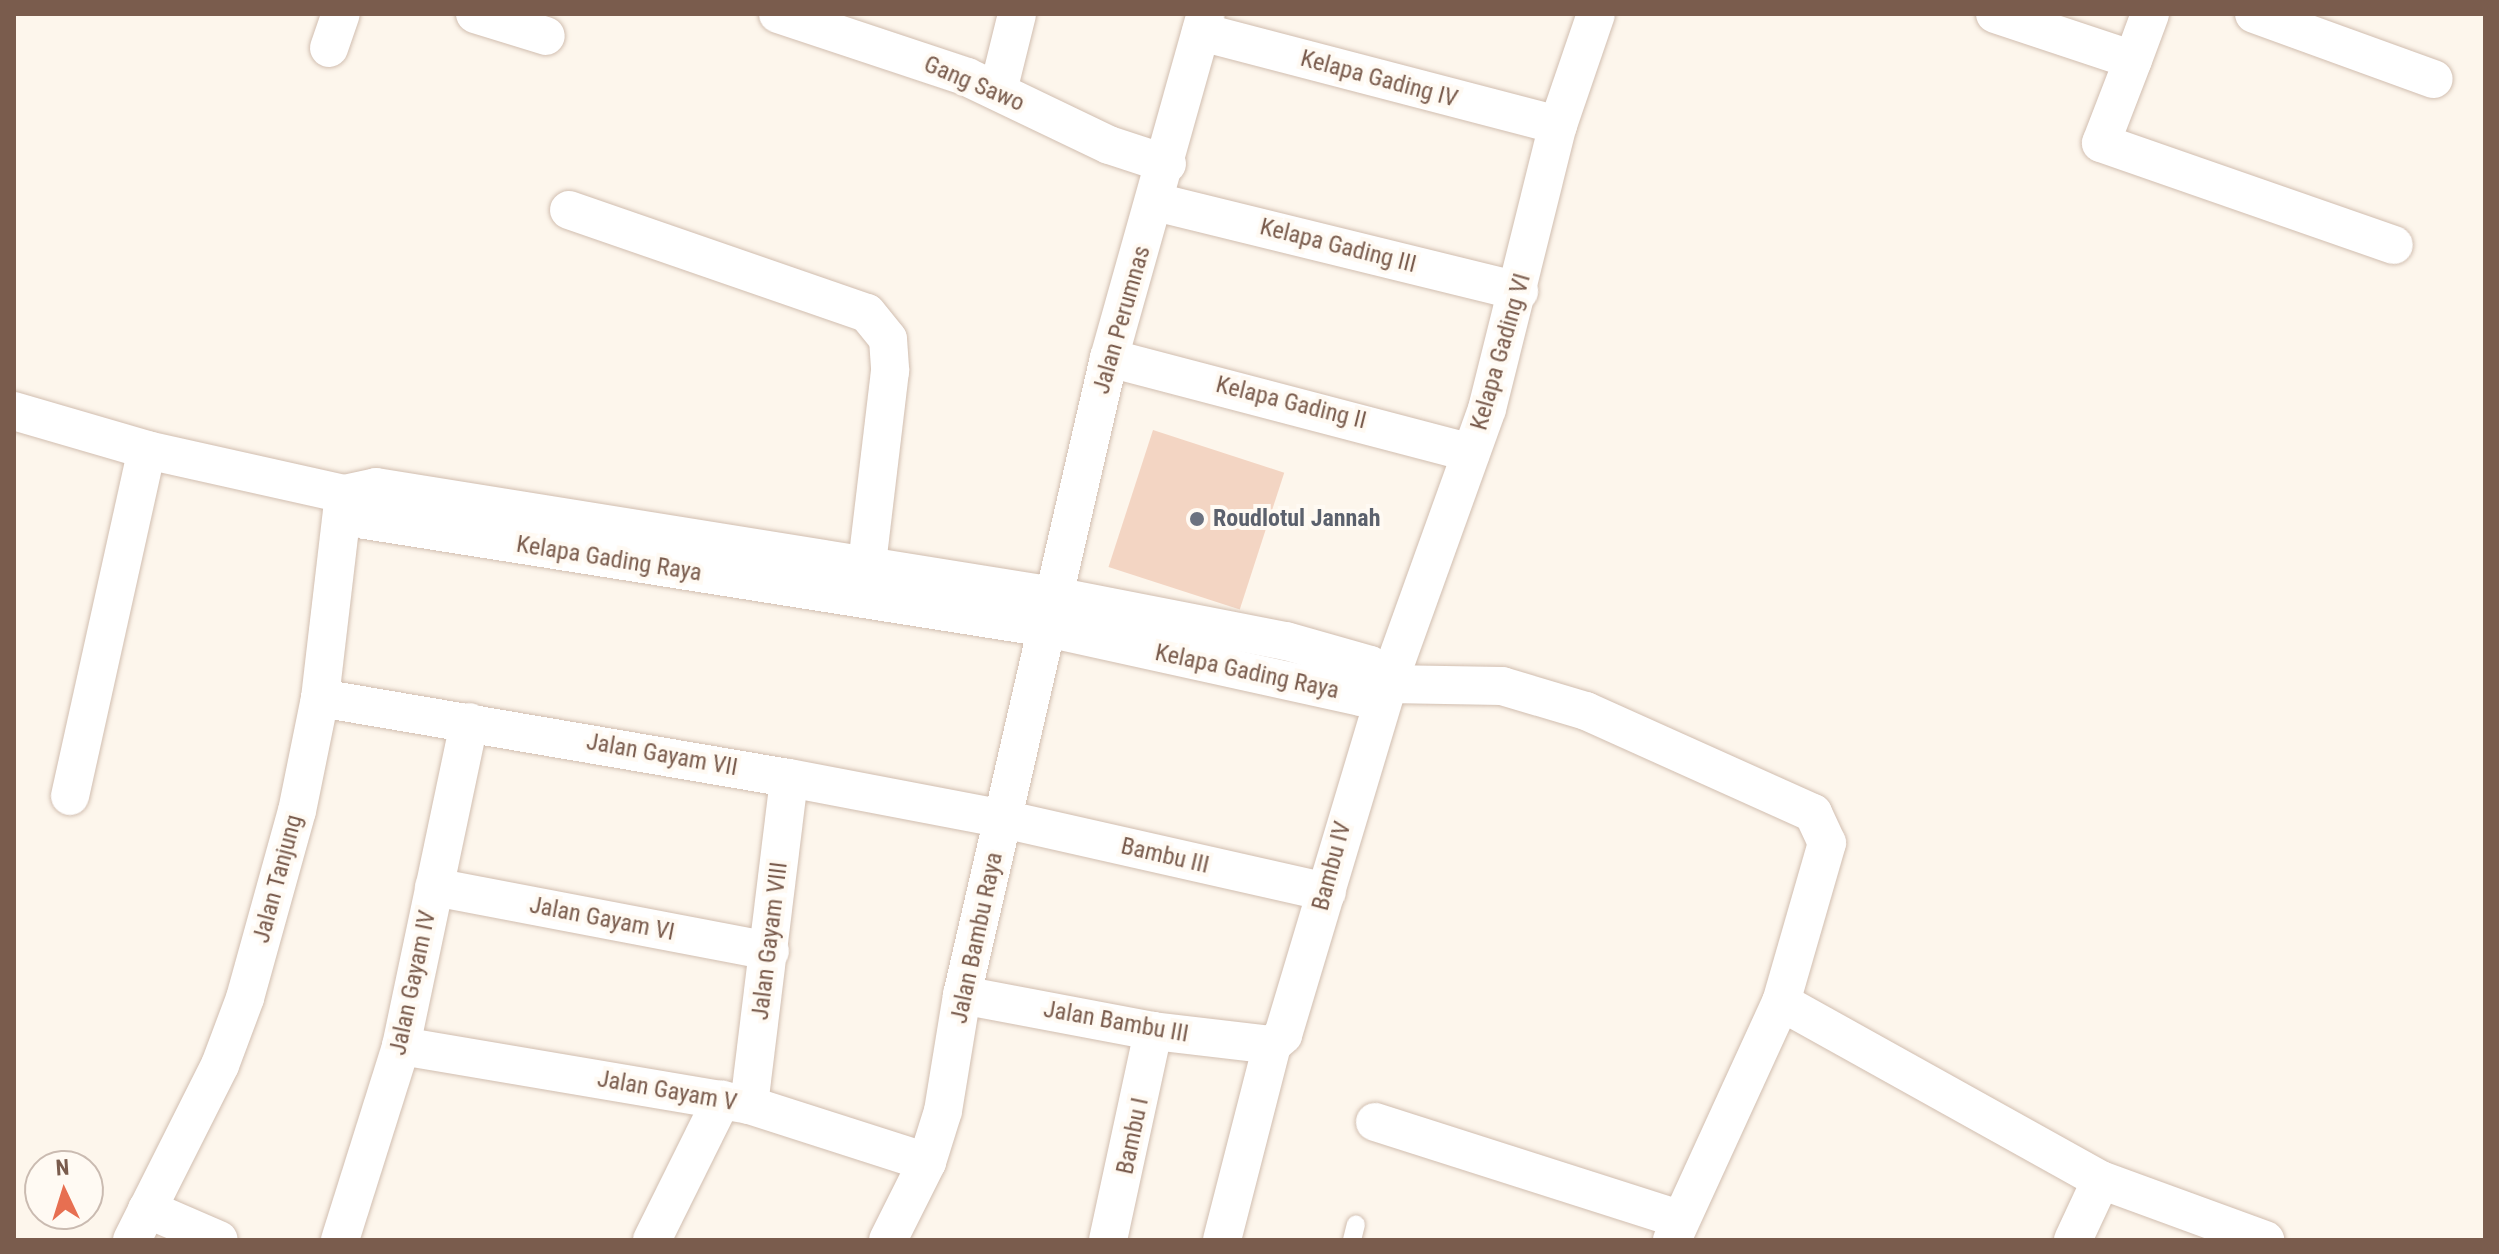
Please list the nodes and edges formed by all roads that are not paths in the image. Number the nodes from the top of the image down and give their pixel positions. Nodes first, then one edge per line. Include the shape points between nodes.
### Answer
1 (475, 14) edge
2 (778, 14) edge
3 (1017, 14) edge
4 (1596, 14) edge
5 (1995, 14) edge
6 (2150, 14) edge
7 (2254, 14) edge
8 (1203, 23) edge
9 (546, 36) dead end
10 (2133, 60) junction
11 (2434, 79) dead end
12 (998, 91) junction
13 (1558, 125) junction
14 (1167, 164) junction
15 (1156, 202) junction
16 (569, 210) dead end
17 (2394, 245) dead end
18 (1519, 291) junction
19 (1109, 358) junction
20 (14, 411) edge
21 (147, 450) junction
22 (1471, 453) junction
23 (344, 494) junction
24 (867, 565) junction
25 (1050, 612) junction
26 (1388, 684) junction
27 (320, 698) junction
28 (469, 722) junction
29 (789, 778) junction
30 (70, 796) dead end
31 (1003, 819) junction
32 (434, 887) junction
33 (1327, 892) junction
34 (770, 951) junction
35 (962, 995) junction
36 (1781, 1002) junction
37 (1153, 1031) junction
38 (1272, 1045) junction
39 (401, 1046) junction
40 (735, 1102) junction
41 (1375, 1122) dead end
42 (927, 1162) junction
43 (2101, 1180) junction
44 (140, 1224) edge
45 (1675, 1230) edge
46 (219, 1240) edge
47 (340, 1240) edge
48 (652, 1240) edge
49 (888, 1240) edge
50 (1108, 1240) edge
51 (1222, 1240) edge
52 (2073, 1240) edge
53 (2265, 1240) edge

1 - 9 street
2 - 12 street, Gang Sawo
3 - 12 street
4 - 13 street, Kelapa Gading VI
5 - 10 street
6 - 10 street
7 - 11 street
8 - 13 street, Kelapa Gading IV
8 - 14 street, Jalan Perumnas
10 - 17 street via 2101,143
12 - 14 street, Gang Sawo via 1109,145
13 - 18 street, Kelapa Gading VI
14 - 15 street, Jalan Perumnas
15 - 18 street, Kelapa Gading III
15 - 19 street, Jalan Perumnas
16 - 24 street via 867,313 888,339 890,371
18 - 22 street, Kelapa Gading VI
19 - 22 street, Kelapa Gading II
19 - 25 street, Jalan Perumnas
20 - 21 street
21 - 23 street
21 - 30 street
22 - 26 street, Kelapa Gading VI
23 - 24 street, Kelapa Gading Raya via 376,487
23 - 25 street, Kelapa Gading Raya via 365,520
23 - 27 street, Jalan Tanjung
24 - 25 street, Kelapa Gading Raya
25 - 26 street, Kelapa Gading Raya via 1361,697
25 - 31 street, Jalan Bambu Raya
26 - 33 street, Bambu IV
26 - 36 street, Kelapa Gading Raya via 1476,684 1541,695 1813,813 1827,843
27 - 28 street, Jalan Gayam VII
27 - 44 street, Jalan Tanjung via 297,811 245,998 220,1065
28 - 29 street, Jalan Gayam VII
28 - 32 street, Jalan Gayam IV
29 - 31 street, Jalan Gayam VII
29 - 34 street, Jalan Gayam VIII
31 - 33 street, Bambu III
31 - 35 street, Jalan Bambu Raya
32 - 34 street, Jalan Gayam VI
32 - 39 street, Jalan Gayam IV
33 - 38 street, Bambu IV via 1283,1035
34 - 40 street, Jalan Gayam VIII
35 - 37 street, Jalan Bambu III
35 - 42 street, Jalan Bambu Raya via 943,1111
36 - 43 street
36 - 45 street, Kelapa Gading Raya
37 - 38 street, Jalan Bambu III
37 - 50 street, Bambu I
38 - 51 street, Bambu IV
39 - 40 street, Jalan Gayam V
39 - 47 street, Jalan Gayam IV
40 - 42 street, Jalan Gayam V
40 - 48 street, Jalan Gayam VIII
41 - 45 street
42 - 49 street, Jalan Bambu Raya
43 - 52 street
43 - 53 street
44 - 46 street

